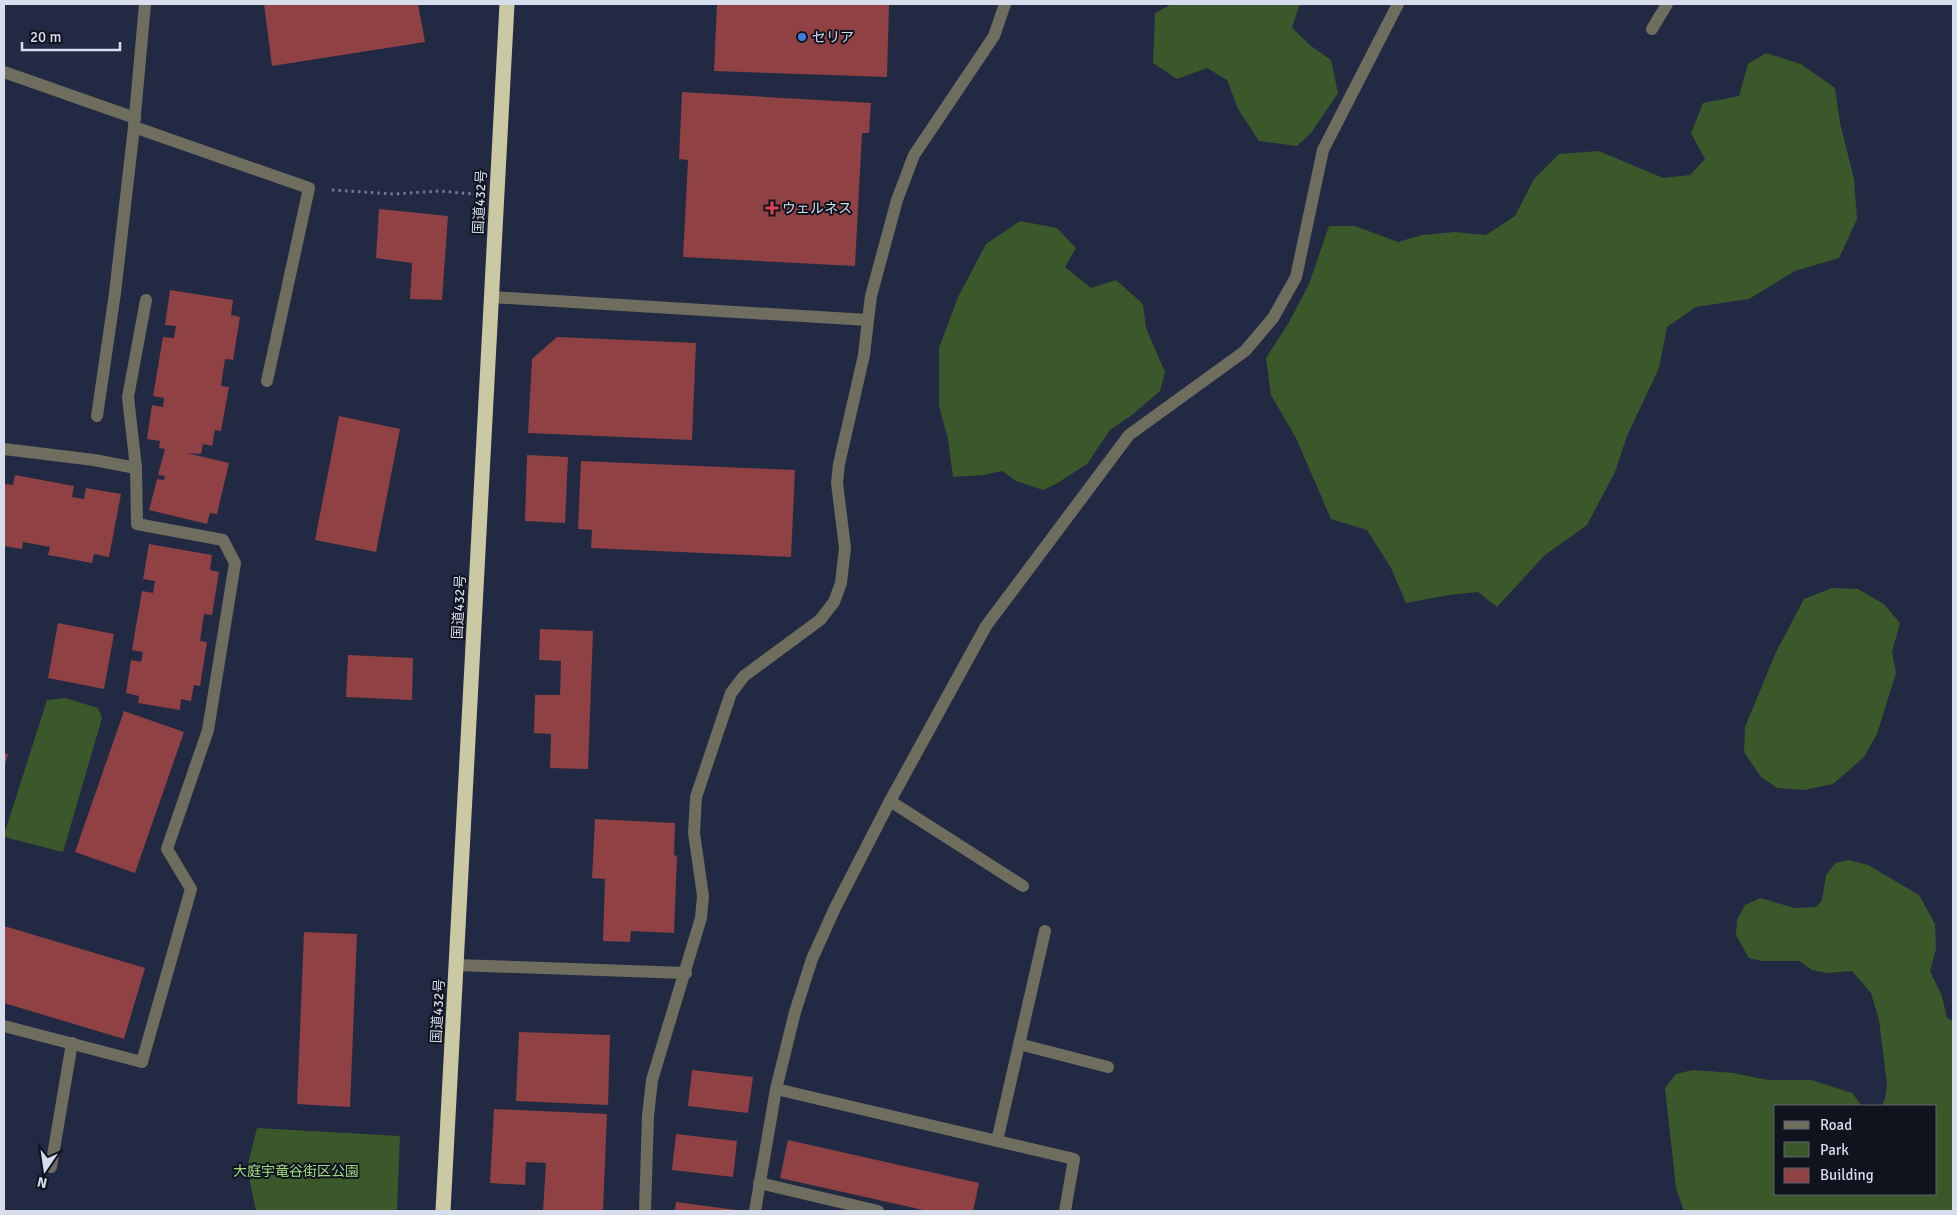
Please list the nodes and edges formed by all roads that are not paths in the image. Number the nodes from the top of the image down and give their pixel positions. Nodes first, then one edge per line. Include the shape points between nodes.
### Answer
1 (145, 4) edge
2 (507, 4) edge
3 (1005, 4) edge
4 (1398, 4) edge
5 (1667, 4) edge
6 (1652, 29) dead end
7 (4, 72) edge
8 (134, 123) junction
9 (491, 297) junction
10 (146, 300) dead end
11 (868, 320) junction
12 (267, 381) dead end
13 (97, 416) dead end
14 (4, 449) edge
15 (136, 468) junction
16 (890, 801) junction
17 (1023, 886) dead end
18 (1045, 931) dead end
19 (456, 964) junction
20 (686, 974) junction
21 (4, 1026) edge
22 (72, 1043) junction
23 (1019, 1044) junction
24 (1108, 1067) dead end
25 (776, 1090) junction
26 (997, 1141) junction
27 (51, 1167) dead end
28 (759, 1183) junction
29 (444, 1211) edge
30 (645, 1211) edge
31 (755, 1211) edge
32 (878, 1211) edge
33 (1065, 1211) edge

1 - 8 street
2 - 9 highway, 国道432号
3 - 11 street via 994,36 914,155 897,200 871,296
4 - 16 street via 1323,150 1296,277 1273,318 1245,351 1129,435 986,626
5 - 6 street
7 - 8 street
8 - 12 street via 309,188
8 - 13 street
9 - 11 street
9 - 19 highway, 国道432号
10 - 15 street via 128,397
11 - 20 street via 864,355 838,464 837,483 845,548 840,583 834,602 820,620 744,676 731,693 696,796 694,833 703,896 701,918
14 - 15 street
15 - 22 street via 137,524 223,540 235,563 208,730 167,849 191,889 142,1062
16 - 17 street
16 - 25 street via 812,959
18 - 23 street
19 - 20 street
19 - 29 highway, 国道432号
20 - 30 street via 652,1080
21 - 22 street
22 - 27 street
23 - 24 street
23 - 26 street
25 - 26 street
25 - 28 street
26 - 33 street via 1074,1159
28 - 31 street
28 - 32 street

